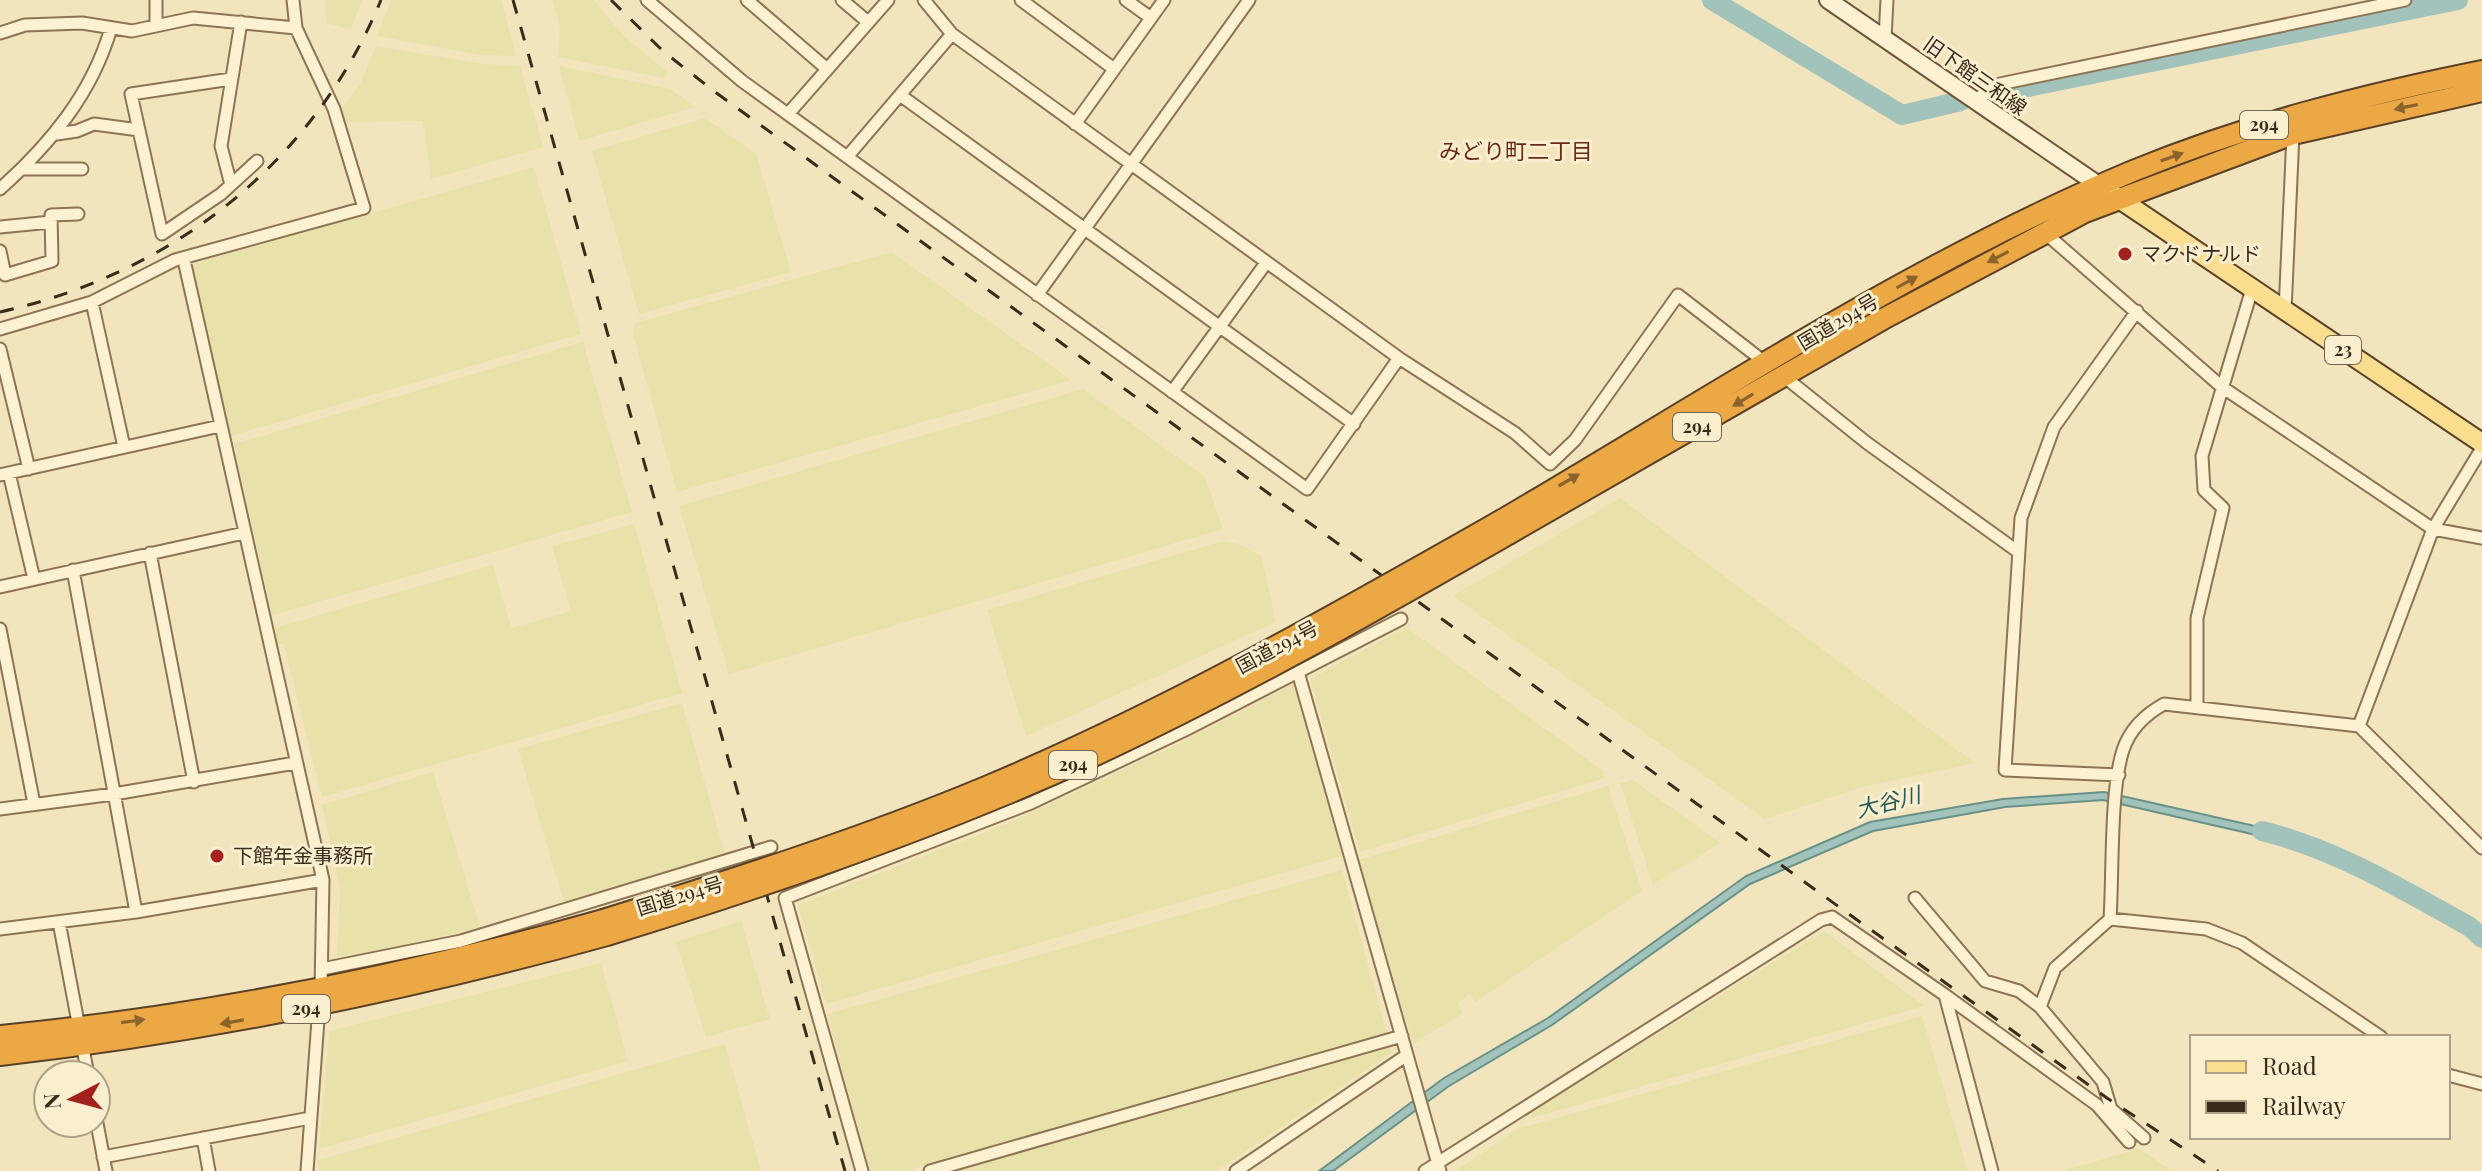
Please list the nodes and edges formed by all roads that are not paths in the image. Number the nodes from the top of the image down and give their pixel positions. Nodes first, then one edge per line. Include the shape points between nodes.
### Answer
1 (156, 0) edge
2 (293, 0) edge
3 (647, 0) edge
4 (747, 0) edge
5 (842, 0) edge
6 (888, 0) edge
7 (924, 0) edge
8 (1021, 0) edge
9 (1126, 0) edge
10 (1164, 0) edge
11 (1249, 0) edge
12 (1828, 0) edge
13 (1887, 0) edge
14 (2405, 0) edge
15 (1151, 18) junction
16 (241, 22) junction
17 (868, 22) junction
18 (156, 26) junction
19 (111, 28) junction
20 (296, 28) junction
21 (0, 33) edge
22 (952, 34) junction
23 (1885, 38) junction
24 (827, 69) junction
25 (1114, 69) junction
26 (2482, 71) edge
27 (231, 79) junction
28 (2482, 91) edge
29 (900, 95) junction
30 (1975, 100) junction
31 (788, 114) junction
32 (1075, 124) junction
33 (139, 130) junction
34 (57, 134) junction
35 (2293, 134) junction
36 (847, 157) junction
37 (257, 161) dead end
38 (1131, 166) junction
39 (22, 169) junction
40 (82, 169) dead end
41 (231, 185) junction
42 (2100, 186) junction
43 (0, 189) edge
44 (2118, 198) junction
45 (78, 214) dead end
46 (51, 222) junction
47 (0, 227) edge
48 (1085, 231) junction
49 (2044, 232) junction
50 (0, 251) edge
51 (184, 260) junction
52 (1266, 263) junction
53 (2252, 289) junction
54 (1037, 295) junction
55 (92, 302) junction
56 (2137, 311) junction
57 (2285, 311) junction
58 (1219, 327) junction
59 (0, 329) edge
60 (0, 349) edge
61 (1399, 358) junction
62 (1775, 370) junction
63 (2222, 387) junction
64 (1172, 392) junction
65 (1354, 424) junction
66 (220, 426) junction
67 (2482, 446) edge
68 (124, 447) junction
69 (29, 469) junction
70 (4, 474) edge
71 (2433, 529) junction
72 (244, 533) junction
73 (2482, 538) edge
74 (2017, 551) junction
75 (150, 553) junction
76 (73, 570) junction
77 (34, 579) junction
78 (0, 587) edge
79 (1401, 619) dead end
80 (0, 629) edge
81 (1298, 672) junction
82 (2197, 707) junction
83 (2359, 726) junction
84 (295, 763) junction
85 (2118, 779) junction
86 (194, 782) junction
87 (114, 794) junction
88 (34, 804) junction
89 (0, 809) edge
90 (771, 847) dead end
91 (2482, 848) edge
92 (323, 880) junction
93 (1915, 898) dead end
94 (136, 912) junction
95 (2110, 919) junction
96 (59, 922) junction
97 (0, 929) edge
98 (321, 988) junction
99 (1945, 995) junction
100 (2040, 1007) junction
101 (2378, 1035) edge
102 (0, 1036) edge
103 (1402, 1036) junction
104 (81, 1037) junction
105 (0, 1055) edge
106 (1407, 1055) junction
107 (85, 1059) edge
108 (2450, 1076) edge
109 (2482, 1084) edge
110 (310, 1118) junction
111 (203, 1138) junction
112 (2144, 1138) dead end
113 (100, 1139) edge
114 (2129, 1142) dead end
115 (103, 1157) junction
116 (1437, 1163) edge
117 (106, 1171) edge
118 (209, 1171) edge
119 (307, 1171) edge
120 (862, 1171) edge
121 (930, 1171) edge
122 (1236, 1171) edge
123 (1425, 1171) edge
124 (1992, 1171) edge

1 - 18 street
2 - 20 street
3 - 31 street
4 - 24 street
5 - 17 street
6 - 17 street
7 - 22 street
8 - 25 street
9 - 15 street
10 - 15 street
11 - 38 street
12 - 23 street, 旧下館三和線
13 - 23 street
14 - 30 street via 2000,84
15 - 25 street
16 - 18 street via 193,18
16 - 20 street
16 - 27 street
17 - 24 street
18 - 19 street
19 - 21 street via 25,25
19 - 34 street via 102,58
20 - 51 street via 334,109 364,208
22 - 29 street
22 - 32 street
23 - 30 street, 旧下館三和線
24 - 31 street
25 - 32 street
42 -> 26 highway, 国道294号 / 294 via 2294,115
27 - 33 street via 131,94
27 - 41 street via 221,146
28 -> 35 highway, 国道294号 / 294
29 - 36 street
29 - 48 street
30 - 42 street, 旧下館三和線
31 - 36 street
32 - 38 street
33 - 34 street via 94,124
33 - 41 street via 162,234
34 - 39 street
35 - 44 highway, 国道294号 / 294
35 - 57 street
36 - 54 street
37 - 41 street
38 - 48 street
38 - 52 street
39 - 40 street
39 - 43 street
42 - 44 main road, 23
62 -> 42 highway, 国道294号 / 294 via 1969,248
44 - 49 highway, 国道294号 / 294
44 - 53 main road, 23
45 - 46 street via 51,215
46 - 47 street
46 - 50 street via 52,261 5,275
48 - 54 street
48 - 58 street
49 - 56 street
49 -> 62 highway, 国道294号 / 294
51 - 55 street
51 - 66 street
52 - 58 street
52 - 61 street
53 - 57 main road, 23
53 - 63 street
54 - 64 street
55 - 59 street
55 - 68 street
56 - 63 street
56 - 74 street via 2054,427 2021,518
57 - 67 main road, 23
58 - 64 street
58 - 65 street
60 - 69 street
61 - 62 street via 1515,433 1550,464 1575,440 1678,295
61 - 65 street
62 - 74 street
62 - 98 highway, 国道294号 / 294, bridge via 1506,526 1235,670 986,786 605,928
63 - 71 street
63 - 82 street via 2202,456 2204,490 2223,508 2197,618
64 - 65 street via 1307,489
66 - 68 street
66 - 72 street
67 - 71 street
68 - 69 street
69 - 70 street
70 - 77 street
71 - 73 street
71 - 83 street
72 - 75 street
72 - 84 street
74 - 85 street via 2005,770
75 - 76 street
75 - 86 street
76 - 77 street
76 - 87 street
77 - 78 street
79 - 81 street
80 - 88 street
81 - 103 street
81 - 120 street via 1019,808 785,898
82 - 83 street
82 - 85 street via 2164,704 2145,715 2124,748
83 - 91 street
84 - 86 street
84 - 92 street
85 - 95 street
86 - 87 street
87 - 88 street
87 - 94 street
88 - 89 street
90 - 98 street
92 - 94 street
92 - 98 street
93 - 100 street via 1985,981 2019,991
94 - 96 street
95 - 100 street via 2055,968
95 - 101 street via 2206,929 2232,938
96 - 97 street
96 - 104 street
98 - 104 highway, 国道294号 / 294
98 - 110 street
99 - 114 street via 2097,1105
99 - 116 street via 1832,917 1821,920
99 - 124 street
100 - 112 street via 2103,1082 2111,1109
102 - 104 highway, 国道294号 / 294
103 - 106 street
103 - 121 street
104 - 105 highway, 国道294号 / 294
104 - 107 street
106 - 116 street
106 - 122 street
108 - 109 street
110 - 111 street
110 - 119 street
111 - 115 street
111 - 118 street
113 - 115 street
115 - 117 street
116 - 123 street

